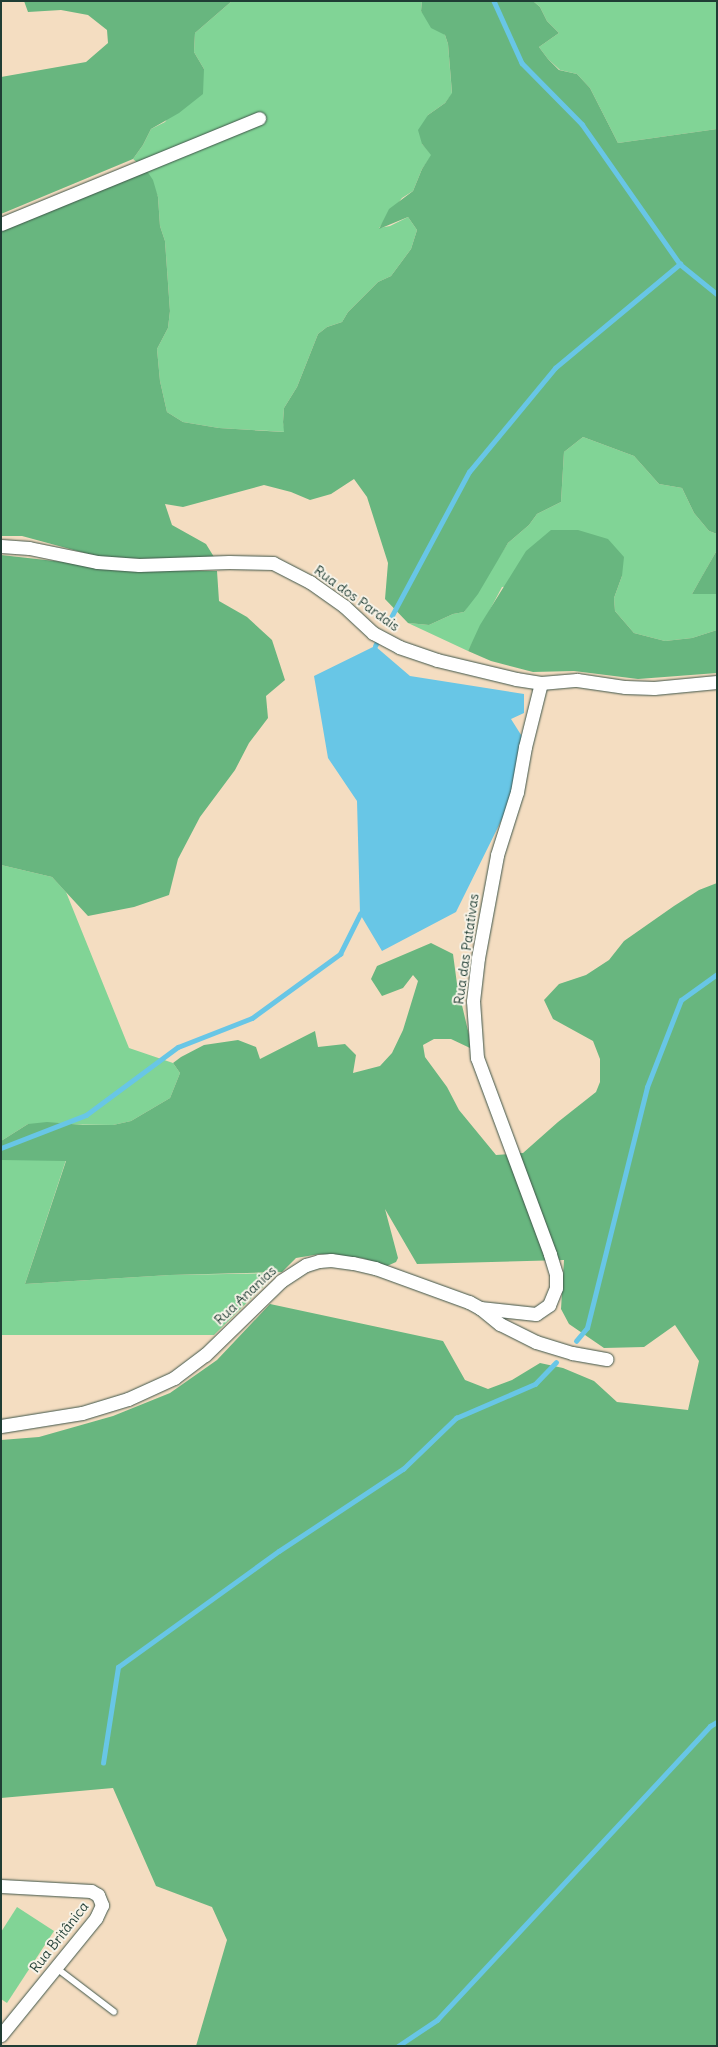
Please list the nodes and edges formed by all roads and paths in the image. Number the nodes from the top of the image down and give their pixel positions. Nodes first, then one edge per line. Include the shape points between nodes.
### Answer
1 (259, 118) dead end
2 (1, 224) edge
3 (1, 546) edge
4 (717, 682) edge
5 (541, 683) junction
6 (480, 1308) junction
7 (606, 1359) dead end
8 (1, 1426) edge
9 (1, 1886) edge
10 (55, 1968) junction
11 (114, 2012) dead end
12 (1, 2036) edge

1 - 2 street
3 - 5 street, Rua dos Pardais via 29,548 97,562 139,566 274,563 310,582 344,606 373,633 399,647 486,673
4 - 5 street, Rua dos Pardais via 654,688 577,680
5 - 6 street, Rua das Patativas via 517,792 497,855 478,958 473,1001 478,1063 550,1254 556,1274 556,1288 549,1305 536,1314
6 - 7 street, Rua Ananias via 500,1324 531,1340 572,1353
6 - 8 street, Rua Ananias via 374,1268 346,1262 319,1261 306,1265 281,1281 205,1355 174,1378 128,1399 82,1413
9 - 10 street, Rua Britânica via 91,1891 98,1895 102,1906 96,1918
10 - 11 lane
10 - 12 street, Rua Britânica

